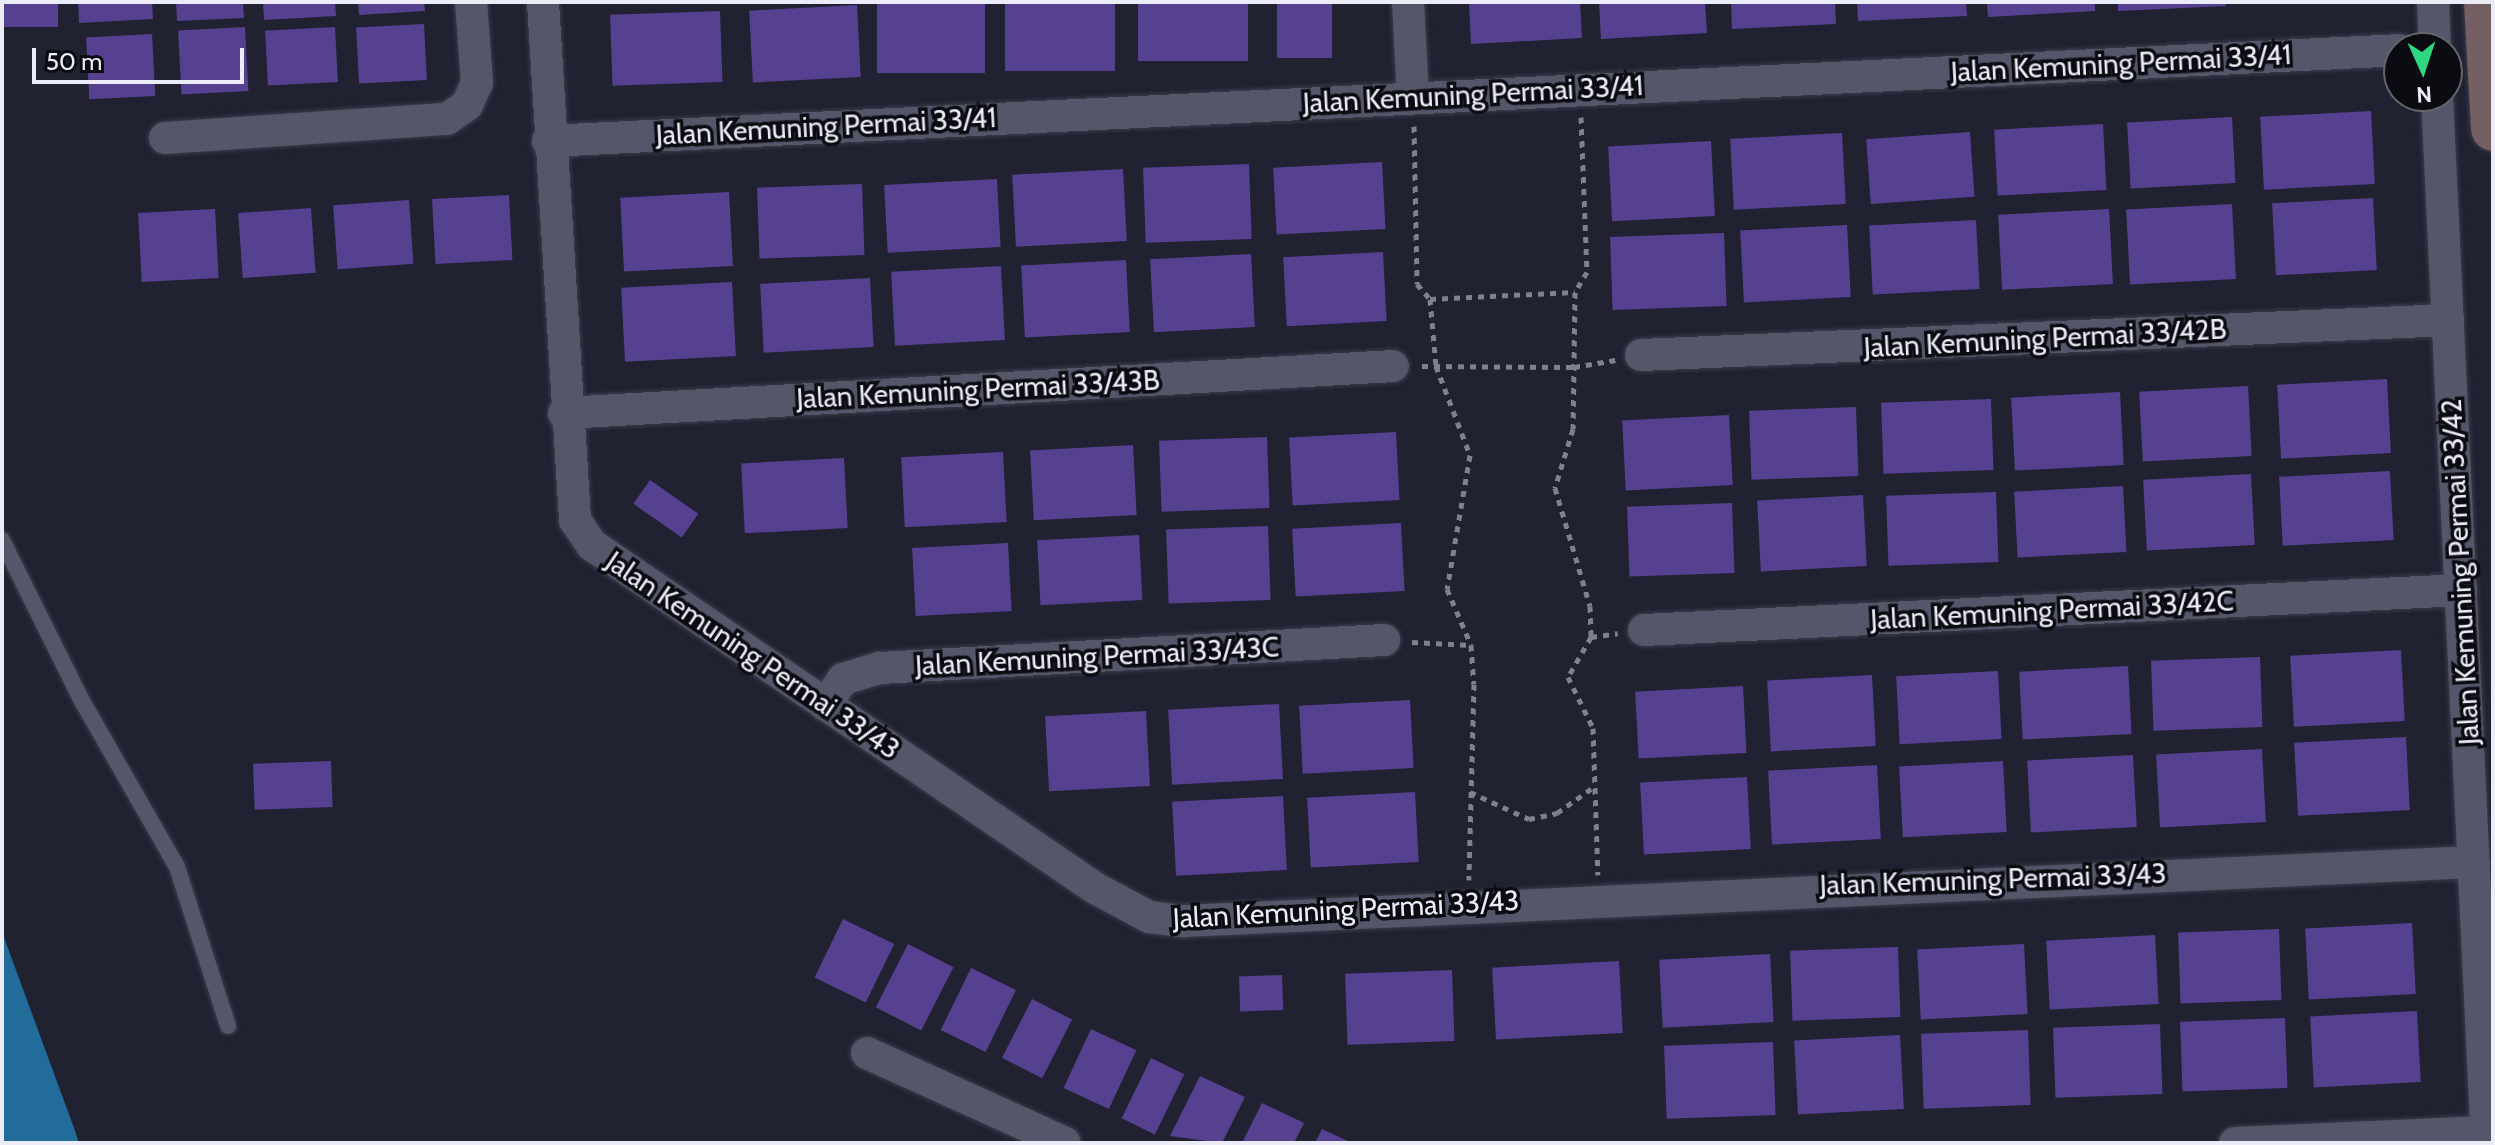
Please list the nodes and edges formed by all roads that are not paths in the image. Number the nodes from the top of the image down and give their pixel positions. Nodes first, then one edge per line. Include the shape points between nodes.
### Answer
1 (471, 2) edge
2 (543, 2) edge
3 (1408, 2) edge
4 (2433, 2) edge
5 (2486, 2) edge
6 (2434, 32) edge
7 (2383, 51) edge
8 (1413, 96) junction
9 (2438, 112) edge
10 (2493, 129) edge
11 (165, 138) dead end
12 (548, 141) junction
13 (2448, 320) junction
14 (1641, 355) road end
15 (1393, 366) road end
16 (564, 413) junction
17 (2, 540) edge
18 (2461, 590) junction
19 (1644, 630) dead end
20 (1384, 640) road end
21 (825, 705) junction
22 (2474, 862) junction
23 (228, 1026) dead end
24 (867, 1053) dead end
25 (2487, 1138) edge
26 (1065, 1143) edge
27 (2235, 1143) edge

1 - 11 street via 477,83 467,105 435,124
2 - 12 street, Jalan Kemuning Permai 33/43
3 - 8 street
4 - 6 street
5 - 10 main road
7 - 8 street, Jalan Kemuning Permai 33/41
8 - 12 street, Jalan Kemuning Permai 33/41
9 - 13 street, Jalan Kemuning Permai 33/42
12 - 16 street, Jalan Kemuning Permai 33/43
13 - 14 street, Jalan Kemuning Permai 33/42B
13 - 18 street, Jalan Kemuning Permai 33/42
15 - 16 street, Jalan Kemuning Permai 33/43B
16 - 21 street, Jalan Kemuning Permai 33/43 via 569,499 592,545
17 - 23 lane via 101,737 177,867
18 - 19 street, Jalan Kemuning Permai 33/42C
18 - 22 street, Jalan Kemuning Permai 33/42
20 - 21 street, Jalan Kemuning Permai 33/43C via 880,668 843,679
21 - 22 street, Jalan Kemuning Permai 33/43 via 1095,888 1149,917 1184,921 1599,896
22 - 25 street, Jalan Kemuning Permai 33/42
24 - 26 street
25 - 27 street

